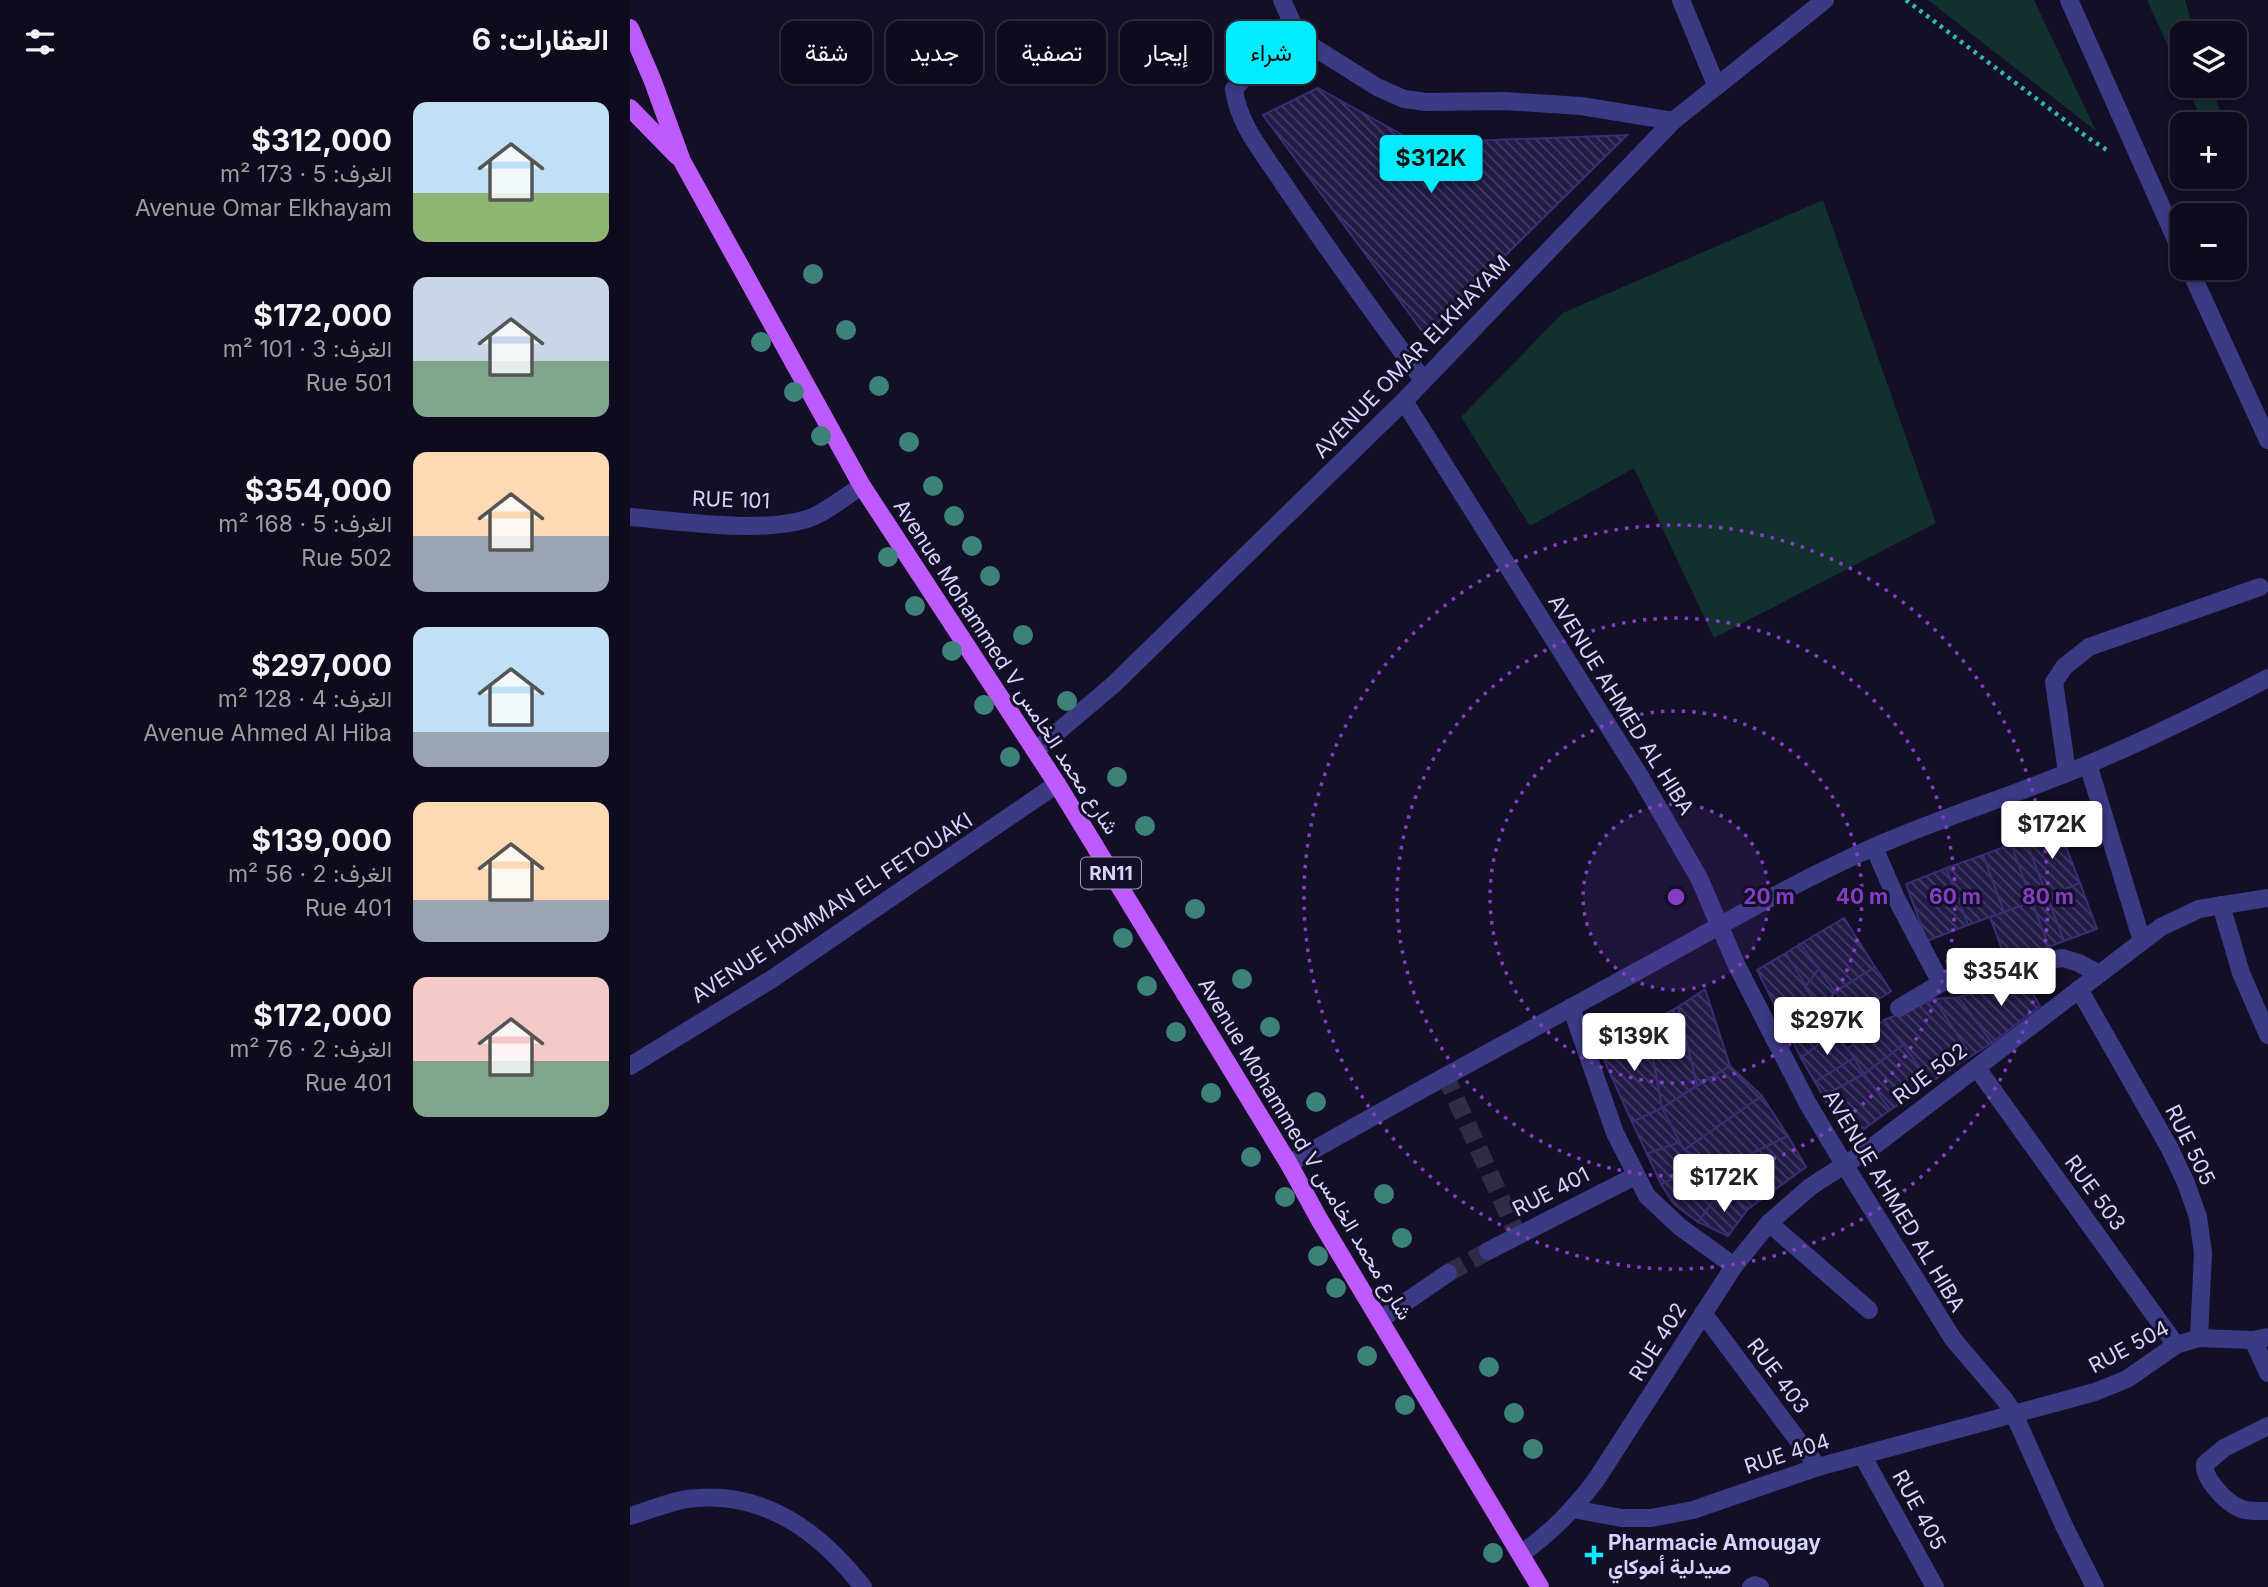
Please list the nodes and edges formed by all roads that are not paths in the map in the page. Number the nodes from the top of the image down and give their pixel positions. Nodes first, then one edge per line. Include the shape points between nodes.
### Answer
1 (1282, 0) edge
2 (1681, 0) edge
3 (1825, 0) edge
4 (2069, 0) edge
5 (1291, 21) edge
6 (630, 28) edge
7 (1316, 49) edge
8 (1238, 84) edge
9 (1716, 85) junction
10 (630, 108) edge
11 (1673, 121) junction
12 (682, 161) junction
13 (2170, 226) edge
14 (2195, 280) edge
15 (1423, 380) junction
16 (1404, 401) junction
17 (2268, 440) edge
18 (862, 486) junction
19 (630, 517) edge
20 (2260, 586) dead end
21 (2268, 678) edge
22 (1035, 751) junction
23 (2088, 764) junction
24 (2067, 772) junction
25 (1057, 785) junction
26 (1874, 846) junction
27 (2268, 898) edge
28 (2221, 905) junction
29 (1720, 924) junction
30 (2142, 941) junction
31 (2099, 974) junction
32 (1941, 983) junction
33 (2079, 989) junction
34 (1571, 1007) junction
35 (1899, 1008) dead end
36 (2268, 1035) edge
37 (630, 1066) edge
38 (1977, 1068) junction
39 (1289, 1164) junction
40 (1844, 1164) junction
41 (1635, 1175) junction
42 (1769, 1223) junction
43 (1488, 1251) tunnel mouth
44 (1734, 1266) junction
45 (1448, 1273) tunnel mouth
46 (1869, 1310) dead end
47 (1703, 1313) junction
48 (1381, 1319) junction
49 (2200, 1338) junction
50 (2261, 1339) edge
51 (2176, 1345) junction
52 (2268, 1373) edge
53 (2014, 1414) junction
54 (2268, 1426) edge
55 (1862, 1455) junction
56 (1818, 1467) junction
57 (1573, 1509) junction
58 (2268, 1511) edge
59 (630, 1516) edge
60 (1521, 1554) junction
61 (863, 1587) edge
62 (1540, 1587) edge
63 (1751, 1587) edge
64 (1760, 1587) edge
65 (1936, 1587) edge
66 (2095, 1587) edge

1 - 5 street
2 - 9 street
3 - 9 street, AVENUE OMAR ELKHAYAM
4 - 13 street
6 - 12 main road, Avenue Mohammed V شارع محمد الخامس / RN11
7 - 11 street via 1404,99 1581,106
8 - 15 street via 1234,89 1236,102 1246,126 1328,250
9 - 11 street, AVENUE OMAR ELKHAYAM
10 - 12 main road, Avenue Mohammed V شارع محمد الخامس / RN11
11 - 15 street, AVENUE OMAR ELKHAYAM
12 - 18 main road, Avenue Mohammed V شارع محمد الخامس / RN11
14 - 17 street
15 - 16 street, AVENUE OMAR ELKHAYAM
16 - 22 street, AVENUE OMAR ELKHAYAM via 1112,685
16 - 29 street, AVENUE AHMED AL HIBA via 1641,778
18 - 19 street, RUE 101 via 817,515 794,523 763,526
18 - 22 main road, Avenue Mohammed V شارع محمد الخامس / RN11
20 - 24 street via 2089,647 2064,667 2054,682
21 - 23 street
22 - 25 main road, Avenue Mohammed V شارع محمد الخامس / RN11
23 - 24 street
23 - 30 street
24 - 26 street
25 - 37 street, AVENUE HOMMAN EL FETOUAKI via 772,979
25 - 39 main road, Avenue Mohammed V شارع محمد الخامس / RN11
26 - 29 street
26 - 32 street
27 - 28 street, RUE 502
28 - 30 street, RUE 502 via 2179,917
28 - 36 street via 2241,973
29 - 34 street
29 - 40 street, AVENUE AHMED AL HIBA via 1808,1104
30 - 31 street, RUE 502
31 - 32 street via 2063,958
31 - 33 street, RUE 502
32 - 35 street
33 - 38 street, RUE 502
33 - 49 street, RUE 505 via 2169,1147 2198,1217 2203,1253
34 - 39 street
34 - 41 street via 1615,1133
38 - 40 street, RUE 502
38 - 51 street, RUE 503
39 - 48 main road, Avenue Mohammed V شارع محمد الخامس / RN11
40 - 42 street, RUE 402
40 - 53 street, AVENUE AHMED AL HIBA via 1953,1339
41 - 43 street, RUE 401
41 - 44 street via 1662,1212
42 - 44 street, RUE 402
42 - 46 street
44 - 47 street, RUE 402
45 - 48 street
47 - 56 street, RUE 403
47 - 57 street, RUE 402
48 - 60 main road, Avenue Mohammed V شارع محمد الخامس / RN11
49 - 50 street, RUE 504
49 - 51 street, RUE 504
50 - 52 street
51 - 53 street, RUE 504 via 2127,1379
53 - 55 street, RUE 404
53 - 66 street, AVENUE AHMED AL HIBA
54 - 58 street via 2224,1448 2205,1464 2204,1471 2237,1507
55 - 56 street, RUE 404
55 - 65 street, RUE 405
56 - 57 street, RUE 404 via 1693,1510 1651,1518
57 - 60 street, RUE 402
59 - 61 street via 685,1499 717,1497 746,1502 805,1528 841,1559
60 - 62 main road, Avenue Mohammed V شارع محمد الخامس / RN11
63 - 64 street

